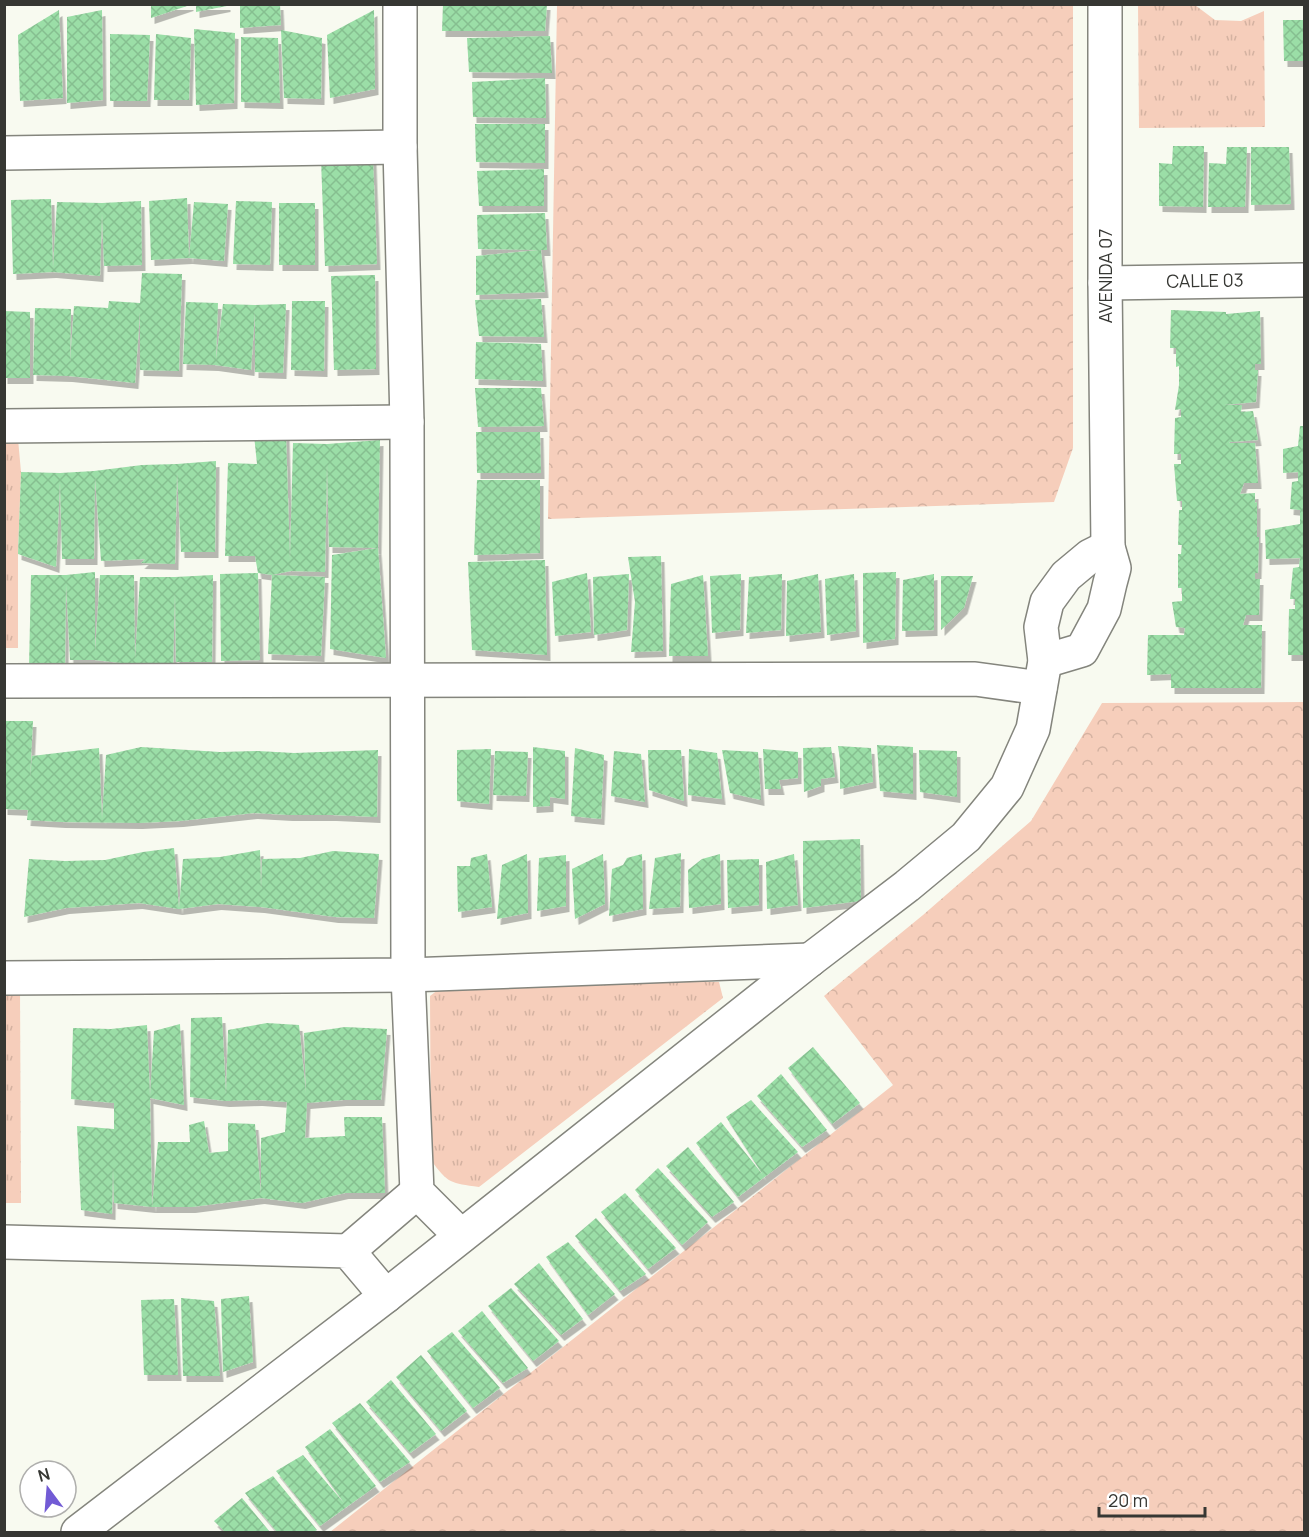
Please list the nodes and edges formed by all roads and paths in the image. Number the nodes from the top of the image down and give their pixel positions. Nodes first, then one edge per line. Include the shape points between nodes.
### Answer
1 (400, 4) edge
2 (1105, 4) edge
3 (400, 147) junction
4 (4, 153) edge
5 (1305, 280) edge
6 (1105, 283) junction
7 (407, 422) junction
8 (4, 426) edge
9 (1108, 547) junction
10 (1042, 675) junction
11 (407, 680) junction
12 (4, 681) edge
13 (810, 960) junction
14 (408, 975) junction
15 (4, 978) edge
16 (417, 1192) junction
17 (461, 1236) junction
18 (4, 1242) edge
19 (348, 1251) junction
20 (386, 1296) junction
21 (78, 1533) edge

1 - 3 street
2 - 6 street, AVENIDA 07
3 - 4 street
3 - 7 street
5 - 6 street, CALLE 03
6 - 9 street, AVENIDA 07
7 - 8 street
7 - 11 street
9 - 10 street via 1066,576 1047,602 1041,627
9 - 10 street, AVENIDA 07 via 1114,568 1104,609 1082,650
10 - 11 street via 975,679
10 - 13 street via 1033,729 1006,788 966,837
11 - 12 street
11 - 14 street
13 - 14 street
13 - 17 street
14 - 15 street
14 - 16 street
16 - 17 street
16 - 19 street
17 - 20 street
18 - 19 street
19 - 20 street
20 - 21 street

